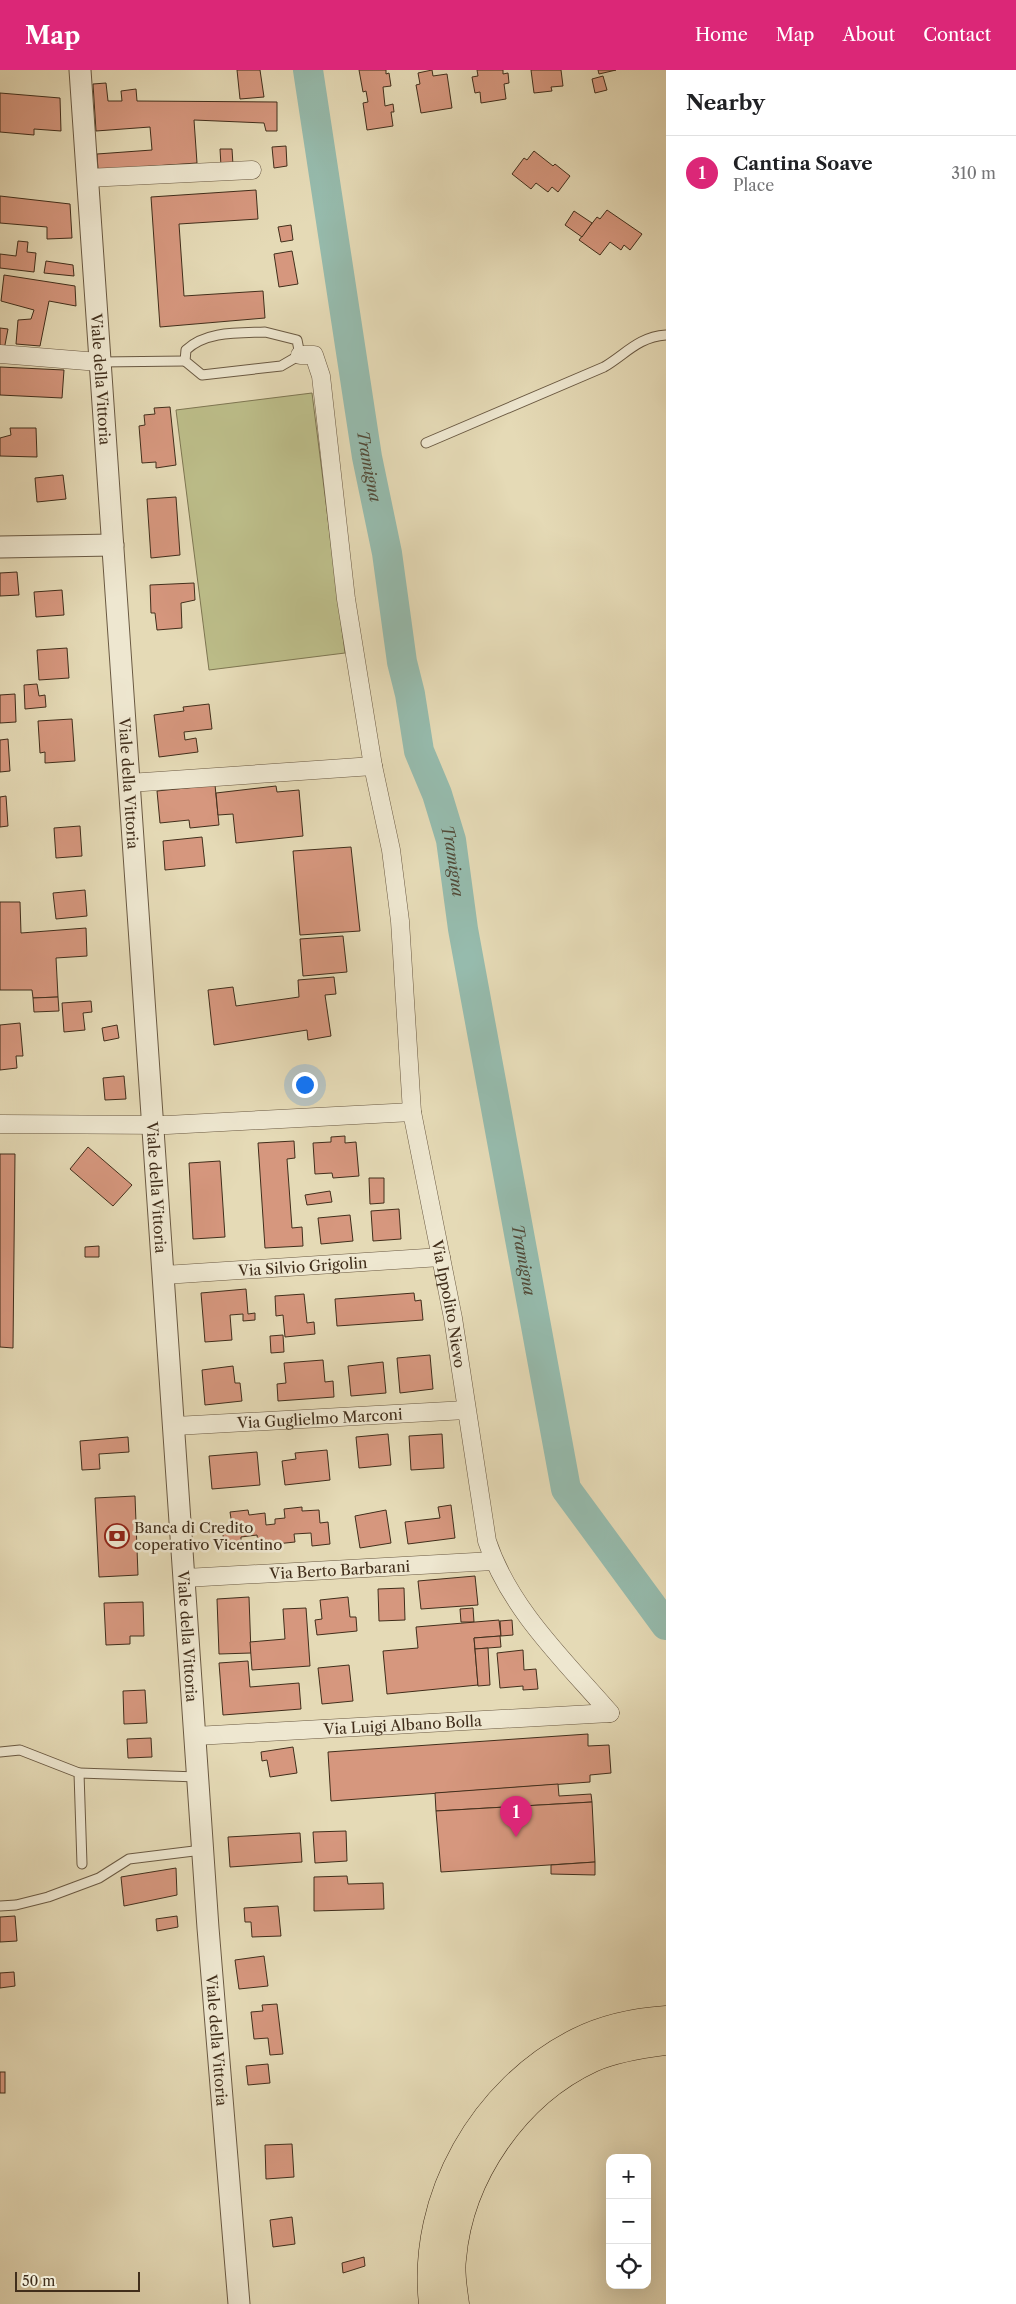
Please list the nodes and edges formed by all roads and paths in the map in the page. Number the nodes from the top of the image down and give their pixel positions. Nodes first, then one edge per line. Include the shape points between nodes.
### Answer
1 (80, 70) edge
2 (252, 170) dead end
3 (87, 178) junction
4 (666, 335) edge
5 (0, 354) edge
6 (300, 355) junction
7 (184, 361) junction
8 (99, 362) junction
9 (426, 443) dead end
10 (113, 545) junction
11 (0, 547) edge
12 (373, 766) junction
13 (130, 783) junction
14 (412, 1112) junction
15 (0, 1124) edge
16 (153, 1125) junction
17 (442, 1257) junction
18 (164, 1275) junction
19 (466, 1410) junction
20 (174, 1426) junction
21 (493, 1561) junction
22 (185, 1578) junction
23 (610, 1713) joint
24 (195, 1736) junction
25 (0, 1752) edge
26 (79, 1774) junction
27 (198, 1777) junction
28 (203, 1849) junction
29 (82, 1864) dead end
30 (0, 1906) edge
31 (666, 2020) edge
32 (666, 2041) edge
33 (239, 2297) edge
34 (433, 2304) edge
35 (455, 2304) edge

1 - 3 street, Viale della Vittoria
2 - 3 street
3 - 8 street, Viale della Vittoria
4 - 9 lane via 636,343 621,358 604,367
5 - 8 street
6 - 7 lane via 281,366 202,375
6 - 7 lane via 297,340 265,332 196,340 186,350
6 - 12 street, Via Ippolito Nievo via 314,356 321,376 346,599
7 - 8 lane
8 - 10 street, Viale della Vittoria
10 - 11 street
10 - 13 street, Viale della Vittoria
12 - 13 street
12 - 14 street, Via Ippolito Nievo via 391,850 400,921
13 - 16 street, Viale della Vittoria
14 - 16 street
14 - 17 street, Via Ippolito Nievo
15 - 16 street
16 - 18 street, Viale della Vittoria
17 - 18 street, Via Silvio Grigolin
17 - 19 street, Via Ippolito Nievo
18 - 20 street, Viale della Vittoria
19 - 20 street, Via Guglielmo Marconi
19 - 21 street, Via Ippolito Nievo
20 - 22 street, Viale della Vittoria
21 - 22 street, Via Berto Barbarani
21 - 23 street, Via Ippolito Nievo via 510,1593
22 - 24 street, Viale della Vittoria
23 - 24 street, Via Luigi Albano Bolla
24 - 27 street, Viale della Vittoria
25 - 26 lane via 20,1750
26 - 27 lane
26 - 29 lane
27 - 28 street, Viale della Vittoria
28 - 30 lane via 129,1859 99,1878 48,1897
28 - 33 street, Viale della Vittoria
31 - 34 highway via 638,2022 579,2041 550,2058 499,2103 462,2157 442,2205 432,2254
32 - 35 highway via 628,2046 570,2070 544,2090 503,2131 481,2164 461,2216 452,2259

